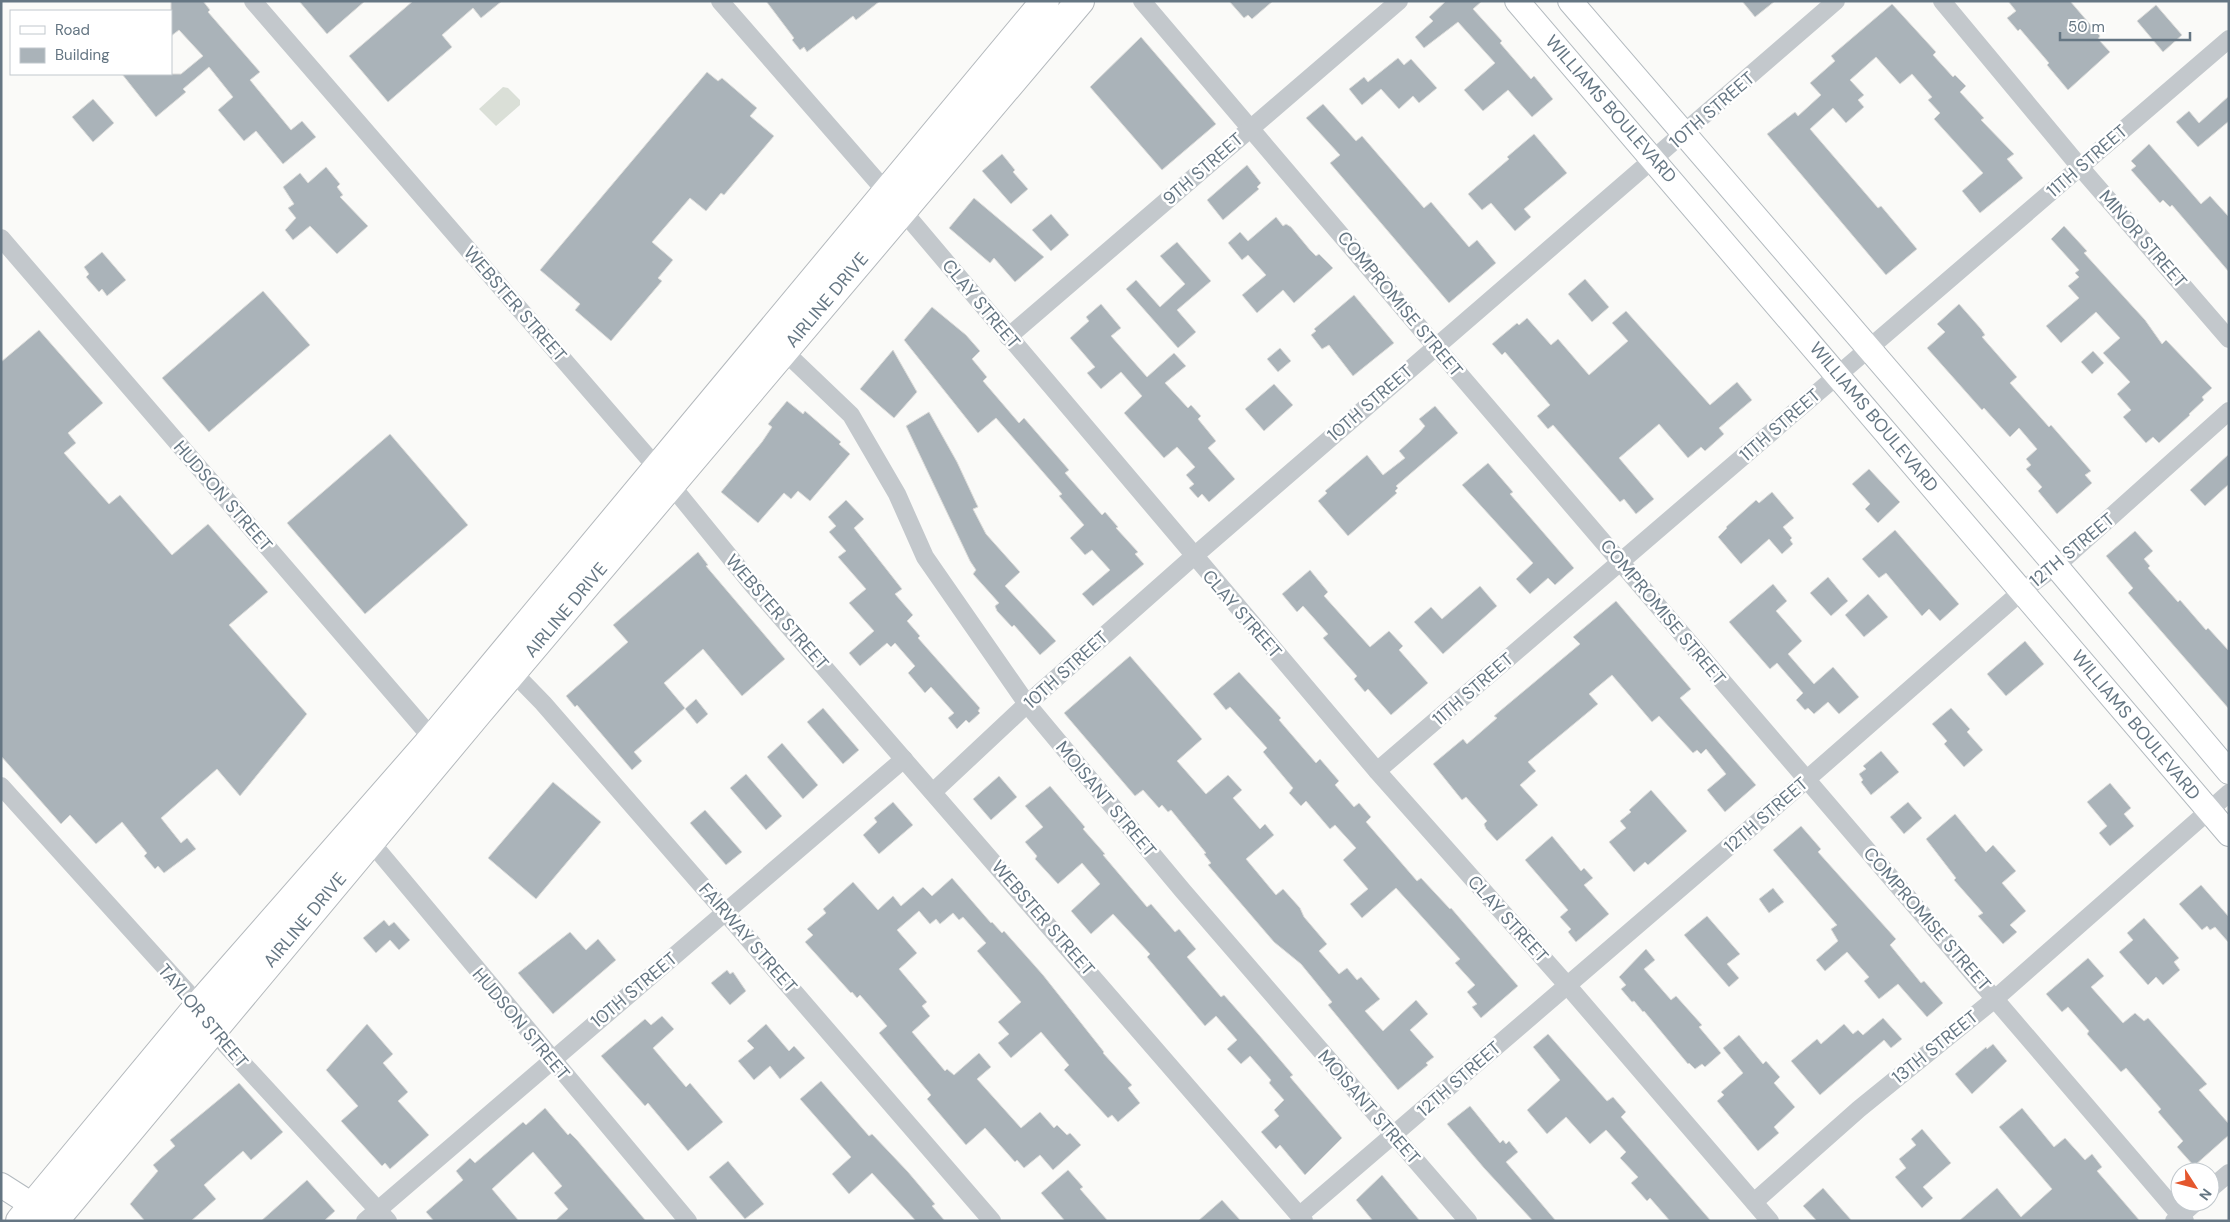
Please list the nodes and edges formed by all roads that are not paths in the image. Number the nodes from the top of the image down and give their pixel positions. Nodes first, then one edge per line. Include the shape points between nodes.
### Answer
1 (253, 1) edge
2 (720, 1) edge
3 (1045, 1) edge
4 (1080, 1) edge
5 (1142, 1) edge
6 (1399, 1) edge
7 (1517, 1) edge
8 (1570, 1) edge
9 (1836, 1) edge
10 (1942, 1) edge
11 (2229, 39) edge
12 (1251, 127) junction
13 (1684, 134) junction
14 (1654, 159) junction
15 (2080, 167) junction
16 (894, 202) junction
17 (1, 238) edge
18 (1008, 337) junction
19 (2229, 339) edge
20 (1435, 346) junction
21 (1868, 350) junction
22 (784, 351) junction
23 (1838, 376) junction
24 (2229, 412) edge
25 (664, 477) junction
26 (1193, 557) junction
27 (1621, 562) junction
28 (2056, 566) junction
29 (2022, 591) junction
30 (506, 665) junction
31 (1027, 704) junction
32 (439, 746) junction
33 (904, 760) junction
34 (1377, 771) junction
35 (2229, 772) edge
36 (1807, 780) junction
37 (1, 786) edge
38 (933, 792) junction
39 (2229, 793) edge
40 (2208, 810) junction
41 (363, 834) junction
42 (2229, 834) edge
43 (725, 912) junction
44 (1567, 985) junction
45 (1996, 998) junction
46 (199, 1005) junction
47 (212, 1030) junction
48 (551, 1060) junction
49 (1394, 1135) junction
50 (1, 1185) edge
51 (1754, 1202) junction
52 (27, 1212) edge
53 (377, 1217) edge
54 (1302, 1218) edge
55 (2180, 1219) edge
56 (55, 1220) edge
57 (688, 1221) edge
58 (992, 1221) edge
59 (1468, 1221) edge
60 (1770, 1221) edge

1 - 25 street, WEBSTER STREET
2 - 16 street, CLAY STREET
3 - 16 highway, AIRLINE DRIVE
4 - 16 highway, AIRLINE DRIVE
5 - 12 street, COMPROMISE STREET
6 - 12 street, 9TH STREET
7 - 14 main road, WILLIAMS BOULEVARD
8 - 13 main road
9 - 13 street, 10TH STREET
10 - 15 street, MINOR STREET
11 - 15 street, 11TH STREET
12 - 18 street, 9TH STREET
12 - 20 street, COMPROMISE STREET
13 - 14 street, 10TH STREET
13 - 21 main road
14 - 20 street, 10TH STREET
14 - 23 main road, WILLIAMS BOULEVARD
15 - 19 street, MINOR STREET
15 - 21 street, 11TH STREET
16 - 18 street, CLAY STREET
16 - 22 highway, AIRLINE DRIVE
16 - 25 highway, AIRLINE DRIVE
17 - 32 street, HUDSON STREET
18 - 26 street, CLAY STREET
20 - 26 street, 10TH STREET
20 - 27 street, COMPROMISE STREET
21 - 23 street, 11TH STREET
21 - 28 main road
22 - 25 highway, AIRLINE DRIVE
22 - 31 street, MOISANT STREET via 851,415 897,494 925,557
23 - 27 street, 11TH STREET
23 - 29 main road, WILLIAMS BOULEVARD
24 - 28 street, 12TH STREET
25 - 30 highway, AIRLINE DRIVE
25 - 33 street, WEBSTER STREET via 750,583
26 - 31 street, 10TH STREET
26 - 34 street, CLAY STREET
27 - 34 street, 11TH STREET
27 - 36 street, COMPROMISE STREET
28 - 29 street, 12TH STREET
28 - 35 main road
29 - 36 street, 12TH STREET
29 - 40 main road, WILLIAMS BOULEVARD
30 - 32 highway, AIRLINE DRIVE
30 - 43 street, FAIRWAY STREET
31 - 38 street, 10TH STREET
31 - 49 street, MOISANT STREET
32 - 41 highway, AIRLINE DRIVE
33 - 38 street, WEBSTER STREET
33 - 43 street, 10TH STREET
34 - 44 street, CLAY STREET
36 - 44 street, 12TH STREET
36 - 45 street, COMPROMISE STREET
37 - 46 street, TAYLOR STREET
38 - 54 street, WEBSTER STREET
39 - 40 street, 13TH STREET
40 - 42 main road, WILLIAMS BOULEVARD
40 - 45 street, 13TH STREET
41 - 46 highway, AIRLINE DRIVE
41 - 47 highway, AIRLINE DRIVE
41 - 48 street, HUDSON STREET
43 - 48 street, 10TH STREET
43 - 58 street, FAIRWAY STREET
44 - 49 street, 12TH STREET
44 - 51 street, CLAY STREET
45 - 51 street, 13TH STREET via 1859,1110
45 - 55 street, COMPROMISE STREET
46 - 47 street, TAYLOR STREET
46 - 52 highway, AIRLINE DRIVE
47 - 53 street, TAYLOR STREET
47 - 56 highway, AIRLINE DRIVE
48 - 53 street, 10TH STREET
48 - 57 street, HUDSON STREET
49 - 54 street, 12TH STREET
49 - 59 street, MOISANT STREET
50 - 52 main road
51 - 60 street, CLAY STREET
52 - 56 main road

